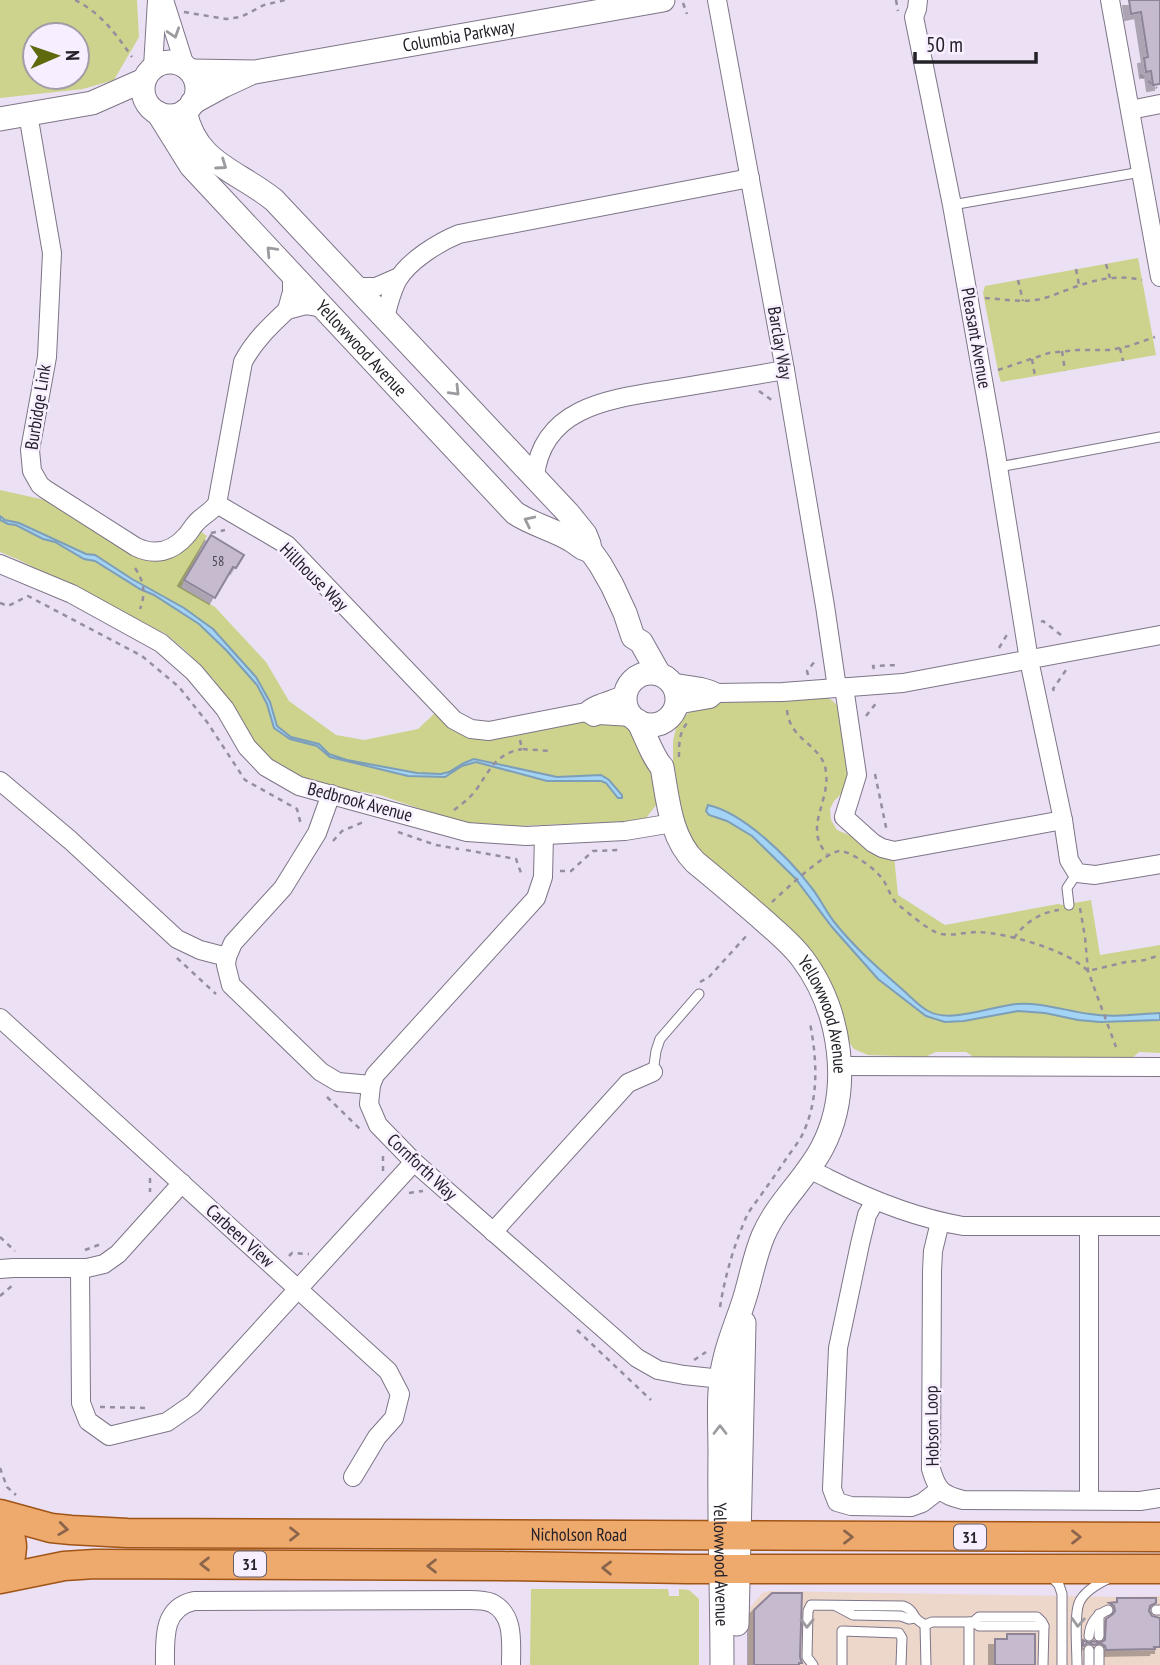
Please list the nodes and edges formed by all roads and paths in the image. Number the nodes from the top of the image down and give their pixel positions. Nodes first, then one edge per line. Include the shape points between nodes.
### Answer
1 (75, 0) edge
2 (157, 0) edge
3 (285, 0) edge
4 (663, 0) edge
5 (682, 0) edge
6 (717, 0) edge
7 (897, 0) edge
8 (1110, 0) edge
9 (171, 6) edge
10 (909, 8) edge
11 (687, 14) dead end
12 (132, 57) dead end
13 (188, 69) junction
14 (255, 72) junction
15 (149, 74) junction
16 (92, 103) junction
17 (1160, 104) edge
18 (189, 107) junction
19 (154, 110) junction
20 (1130, 110) junction
21 (29, 114) junction
22 (0, 119) edge
23 (1141, 172) junction
24 (750, 178) junction
25 (952, 205) junction
26 (1107, 264) dead end
27 (1076, 269) dead end
28 (292, 274) junction
29 (399, 277) junction
30 (1110, 278) junction
31 (1152, 279) edge
32 (1018, 280) dead end
33 (1079, 285) junction
34 (355, 287) junction
35 (982, 298) dead end
36 (1023, 301) junction
37 (325, 308) junction
38 (287, 310) junction
39 (385, 318) junction
40 (1155, 337) dead end
41 (1121, 348) junction
42 (1062, 351) junction
43 (420, 355) junction
44 (1032, 359) junction
45 (1122, 361) dead end
46 (785, 370) junction
47 (995, 371) dead end
48 (1065, 371) dead end
49 (749, 376) junction
50 (1035, 376) dead end
51 (392, 381) junction
52 (775, 402) dead end
53 (547, 437) junction
54 (1160, 438) edge
55 (505, 444) junction
56 (999, 467) junction
57 (534, 476) junction
58 (217, 504) junction
59 (590, 550) junction
60 (135, 568) dead end
61 (1, 569) edge
62 (140, 610) dead end
63 (1024, 625) junction
64 (1160, 635) edge
65 (633, 637) junction
66 (999, 648) dead end
67 (821, 653) dead end
68 (1064, 653) junction
69 (1029, 660) junction
70 (910, 664) dead end
71 (665, 678) junction
72 (876, 685) junction
73 (631, 686) junction
74 (840, 687) junction
75 (809, 690) junction
76 (717, 693) junction
77 (1056, 702) dead end
78 (787, 706) dead end
79 (586, 712) junction
80 (678, 715) junction
81 (635, 719) junction
82 (864, 719) dead end
83 (522, 749) dead end
84 (670, 766) junction
85 (874, 771) dead end
86 (0, 781) edge
87 (331, 794) junction
88 (454, 810) dead end
89 (1063, 820) junction
90 (673, 823) junction
91 (544, 835) junction
92 (619, 850) dead end
93 (889, 850) junction
94 (827, 855) junction
95 (1160, 864) edge
96 (543, 872) junction
97 (1077, 873) junction
98 (769, 904) dead end
99 (1080, 905) dead end
100 (1065, 907) joint
101 (749, 933) dead end
102 (1014, 938) junction
103 (1160, 955) edge
104 (227, 957) junction
105 (1088, 971) junction
106 (697, 996) joint
107 (0, 1018) edge
108 (810, 1023) dead end
109 (1116, 1047) dead end
110 (840, 1066) junction
111 (1160, 1067) edge
112 (816, 1069) dead end
113 (321, 1072) junction
114 (653, 1072) joint
115 (371, 1084) junction
116 (365, 1133) dead end
117 (383, 1150) dead end
118 (414, 1162) junction
119 (809, 1169) junction
120 (150, 1171) dead end
121 (383, 1173) dead end
122 (182, 1183) junction
123 (150, 1196) dead end
124 (875, 1201) junction
125 (940, 1222) junction
126 (1089, 1226) junction
127 (1160, 1226) edge
128 (493, 1232) junction
129 (0, 1237) edge
130 (102, 1244) dead end
131 (84, 1250) dead end
132 (15, 1251) dead end
133 (308, 1254) dead end
134 (80, 1268) junction
135 (0, 1269) edge
136 (276, 1269) junction
137 (299, 1290) junction
138 (745, 1298) junction
139 (722, 1379) junction
140 (82, 1406) junction
141 (156, 1408) dead end
142 (1, 1471) edge
143 (353, 1477) dead end
144 (939, 1490) junction
145 (1160, 1498) edge
146 (1089, 1500) junction
147 (6, 1509) edge
148 (730, 1536) junction
149 (1160, 1537) edge
150 (730, 1568) junction
151 (1042, 1568) junction
152 (1151, 1569) edge
153 (0, 1578) edge
154 (1104, 1612) dead end
155 (971, 1622) junction
156 (925, 1625) junction
157 (1094, 1636) dead end
158 (165, 1665) edge
159 (512, 1665) edge
160 (722, 1665) edge
161 (736, 1665) edge
162 (813, 1665) edge
163 (842, 1665) edge
164 (901, 1665) edge
165 (926, 1665) edge
166 (969, 1665) edge
167 (1044, 1665) edge
168 (1062, 1665) edge
169 (1077, 1665) edge
170 (1089, 1665) edge
171 (1099, 1665) edge

1 - 12 path via 103,19
2 - 15 street
3 - 9 path via 226,19
4 - 14 street, Columbia Parkway
5 - 11 path
6 - 24 street, Barclay Way
7 - 10 path
8 - 20 street
9 -> 13 street
10 - 25 street, Pleasant Avenue
13 - 14 street, Columbia Parkway
13 - 15 street via 164,62
13 - 18 street via 197,93
14 - 18 street, Columbia Parkway
15 - 16 street
15 - 19 street via 143,90
16 - 19 street
16 - 21 street
17 - 20 street
18 - 19 street via 167,116
18 -> 34 street, Yellowwood Avenue via 188,126 208,155 264,191
28 -> 19 street, Yellowwood Avenue via 191,166
20 - 23 street
21 - 22 street
21 - 58 street, Burbidge Link via 52,253 48,348 30,450 32,471 45,489 151,552 177,545
23 - 25 lane
23 - 31 street
24 - 29 street via 476,229 435,246
24 - 46 street, Barclay Way
25 - 56 street, Pleasant Avenue
26 - 30 path
27 - 33 path
28 - 37 street, Yellowwood Avenue
28 - 38 street
29 - 34 street via 376,287
29 - 39 street
30 - 31 path
30 - 33 path
32 - 36 path
33 - 36 path
34 - 39 street, Yellowwood Avenue
35 - 36 path
37 - 38 street via 306,305
37 - 51 street, Yellowwood Avenue
38 - 58 street via 261,335 243,362
39 - 43 street, Yellowwood Avenue
40 - 41 path
41 - 42 path
41 - 45 path
42 - 44 path
42 - 48 path
43 - 51 street
43 -> 55 street, Yellowwood Avenue
44 - 47 path
44 - 50 path
46 - 49 street
46 - 74 street, Barclay Way
49 - 52 path via 752,391
49 - 53 street via 602,402 582,410
59 -> 51 street, Yellowwood Avenue via 515,513
53 - 55 street via 518,447
53 - 57 street
54 - 56 lane
55 - 57 street, Yellowwood Avenue
56 - 63 street, Pleasant Avenue
57 - 59 street, Yellowwood Avenue via 579,526
58 - 79 street, Hillhouse Way via 287,545 454,720 489,731
59 - 65 street, Yellowwood Avenue via 612,584
60 - 62 path via 144,589
61 - 87 street, Bedbrook Avenue via 72,594 162,643 225,709 247,747 266,767 299,786
63 - 66 path via 1011,628
63 - 68 path via 1043,621 1062,636
63 - 69 street, Pleasant Avenue
64 - 68 street
65 - 71 street, Yellowwood Avenue
65 - 73 street, Yellowwood Avenue via 636,666
67 - 75 path via 807,671
68 - 69 street
68 - 77 path via 1066,670 1053,689
69 - 72 street
69 - 89 street, Pleasant Avenue
70 - 72 path via 873,666
71 - 73 street via 644,674
71 - 76 street
71 - 80 street via 675,689
72 - 74 street
72 - 82 path via 879,701
73 - 79 street, Hillhouse Way
73 - 81 street via 626,704
74 - 75 street
74 - 93 street, Barclay Way via 857,775 844,817 873,843
75 - 76 street
76 - 80 street
78 - 94 path via 794,732 824,761 827,780 816,830
79 - 81 street, Hillhouse Way via 594,717
80 - 81 street via 652,725
80 - 84 path via 683,728
80 - 84 street, Yellowwood Avenue via 663,738
81 - 84 street, Yellowwood Avenue via 656,761
83 - 88 path via 497,760 475,792
84 - 90 street, Yellowwood Avenue
85 - 93 path
86 - 104 street via 177,939
87 - 91 street, Bedbrook Avenue via 467,831
87 - 104 street via 317,833 283,888 233,943
89 - 93 street
89 - 97 street, Pleasant Avenue via 1069,860
90 - 91 street, Bedbrook Avenue via 625,831
90 - 110 street, Yellowwood Avenue via 687,854 802,958 828,1006
91 - 96 street
92 - 96 path via 593,851 571,872
94 - 98 path
94 - 102 path via 845,852 873,869 897,904 934,931
95 - 97 street via 1095,875
96 - 115 street via 536,898 375,1074
97 - 100 lane via 1067,888
99 - 105 path
100 - 102 path via 1025,925
101 - 106 path via 709,977 695,985 689,993
102 - 105 path via 1059,952
103 - 105 path
104 - 113 street via 231,985
105 - 109 path
106 - 114 lane via 660,1039
107 - 122 street, Carbeen View
108 - 112 path
110 - 111 street
110 - 119 street, Yellowwood Avenue via 830,1129
113 - 115 street via 338,1082
113 - 116 path via 311,1081
114 - 128 street via 628,1083
115 - 118 street, Cornforth Way via 369,1104 378,1125
117 - 121 path
118 - 128 street, Cornforth Way
118 - 137 street
119 - 124 street
119 - 138 street, Yellowwood Avenue via 762,1237
120 - 123 path
122 - 134 street via 118,1254 104,1264
122 - 136 street, Carbeen View
124 - 125 street
124 - 144 street via 867,1215 838,1348 832,1489 837,1502 851,1506 911,1507
125 - 126 street
125 - 144 street, Hobson Loop via 932,1271 931,1443 931,1469
126 - 127 street
126 - 146 street
128 - 139 street, Cornforth Way via 637,1359 658,1370
129 - 132 path
130 - 131 path
133 - 136 path via 292,1253
134 - 135 street
134 - 140 street
136 - 137 street, Carbeen View
137 - 140 street via 193,1404 167,1422 109,1436 88,1421
137 - 143 street, Carbeen View via 388,1371 400,1394 394,1418
138 - 139 street, Yellowwood Avenue via 724,1358
138 - 148 street, Yellowwood Avenue
148 -> 139 street, Yellowwood Avenue via 720,1431
140 - 141 path
142 - 147 path via 8,1487
144 - 146 street, Hobson Loop via 963,1500
145 - 146 street, Hobson Loop
147 -> 148 main road, Nicholson Road / 31 via 51,1528 71,1531
147 - 153 main road, Nicholson Road / 31 via 12,1556
148 -> 149 main road, Nicholson Road / 31
148 - 150 street, Yellowwood Avenue
150 - 151 main road, Nicholson Road / 31
150 -> 153 main road, Nicholson Road / 31 via 95,1564
150 - 160 street, Yellowwood Avenue
150 - 161 street, Yellowwood Avenue
151 - 152 main road, Nicholson Road / 31
151 - 168 lane via 1062,1594
152 -> 169 lane via 1112,1577 1086,1593 1079,1603
154 - 157 lane
155 - 156 lane
155 - 166 lane
155 - 167 lane via 979,1617 1040,1619
156 -> 162 lane via 903,1606 811,1605 807,1657
156 - 165 lane
158 - 159 street via 167,1624 182,1605 194,1601 469,1600 489,1602 504,1613
163 - 164 lane via 842,1631 898,1633 902,1638
170 - 171 lane via 1094,1650

